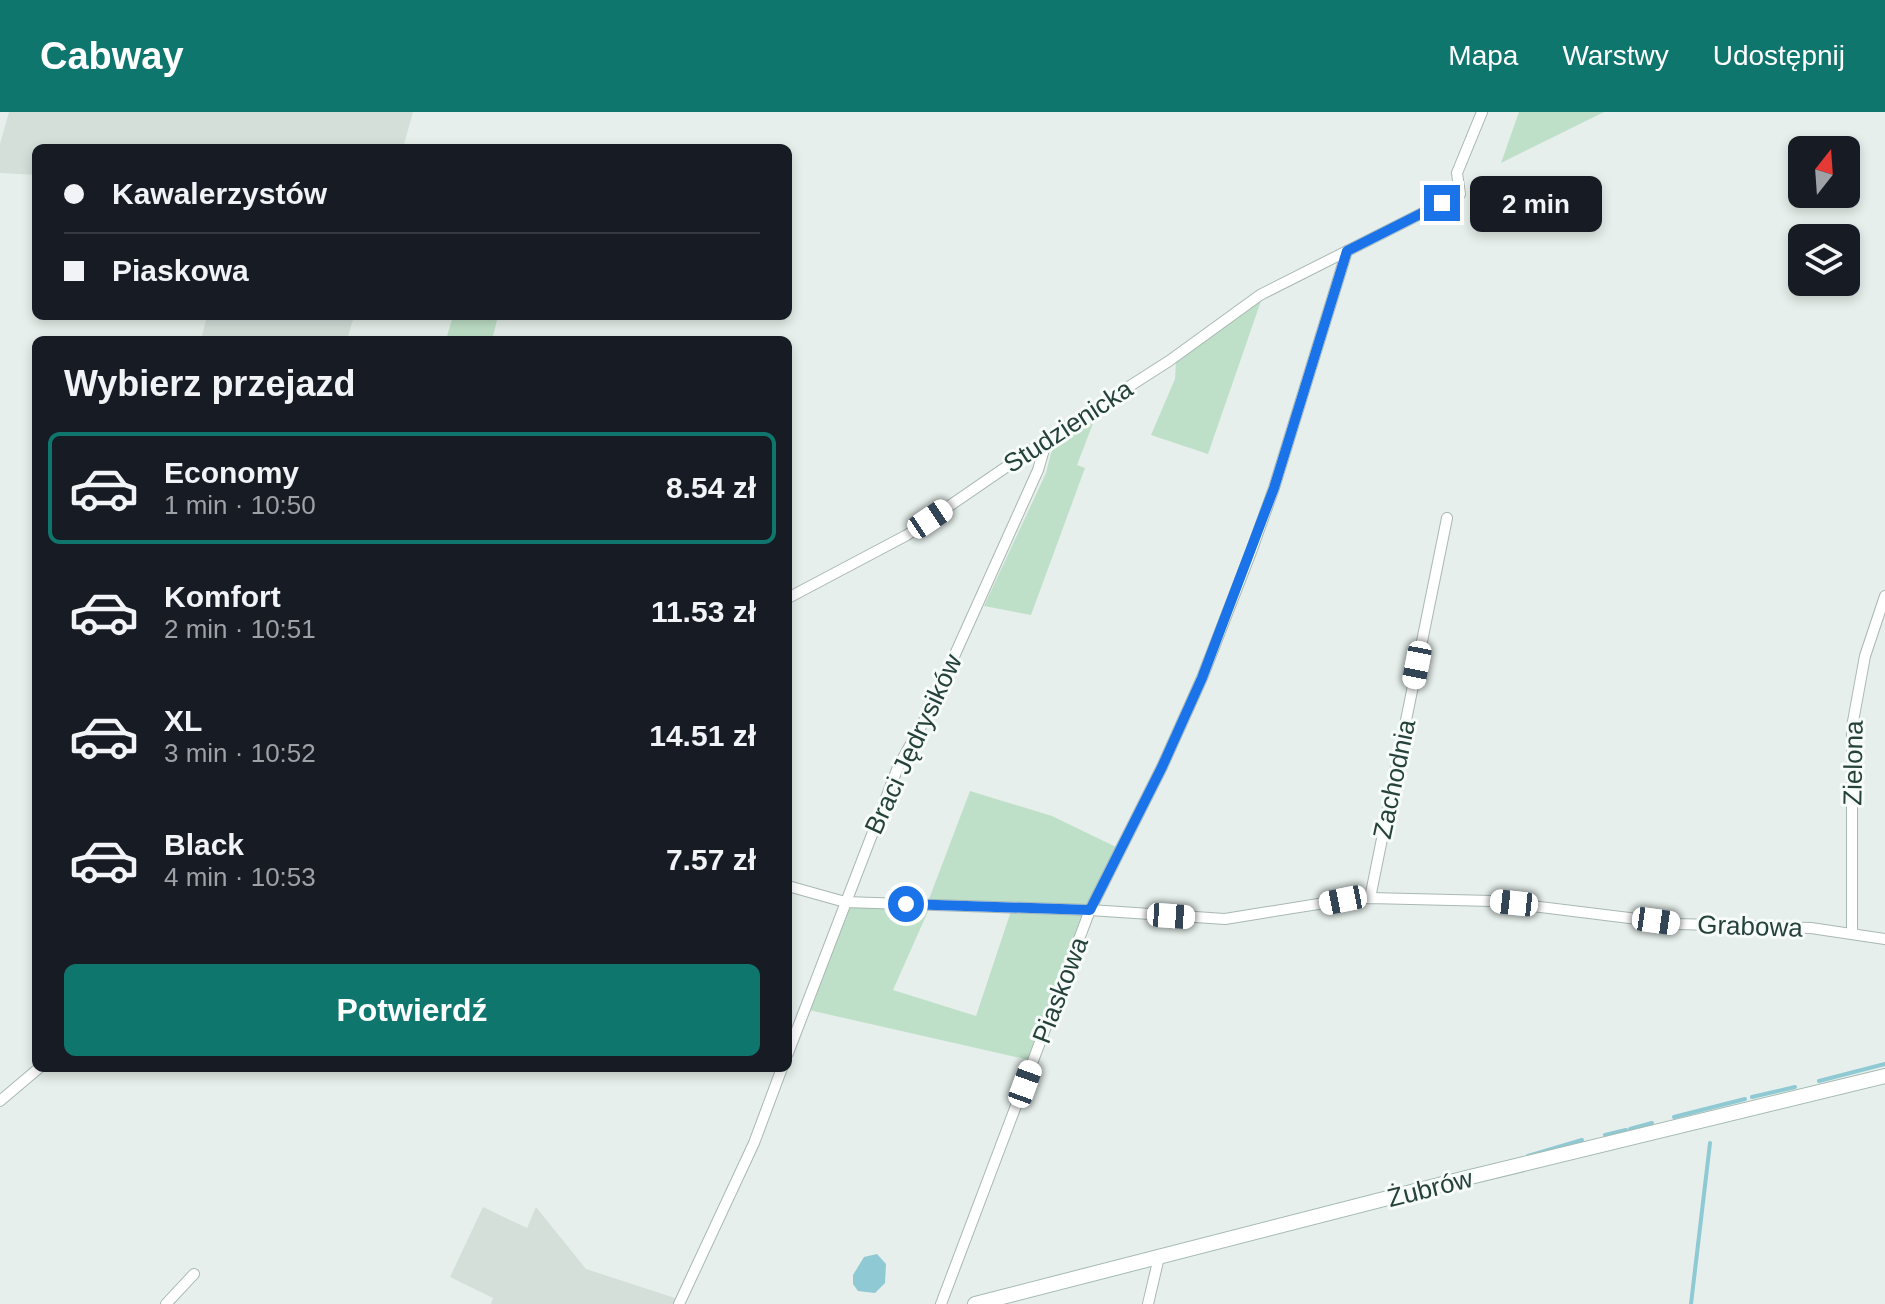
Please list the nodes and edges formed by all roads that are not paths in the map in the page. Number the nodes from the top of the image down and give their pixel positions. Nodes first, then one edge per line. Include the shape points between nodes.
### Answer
1 (1482, 112) edge
2 (1347, 251) junction
3 (1047, 439) junction
4 (1447, 518) dead end
5 (792, 596) edge
6 (1885, 596) edge
7 (792, 887) edge
8 (1370, 898) junction
9 (845, 902) junction
10 (1090, 910) junction
11 (1852, 934) junction
12 (1885, 939) edge
13 (792, 1042) edge
14 (34, 1072) edge
15 (781, 1072) edge
16 (1885, 1076) edge
17 (0, 1101) edge
18 (1159, 1257) junction
19 (194, 1274) dead end
20 (166, 1304) edge
21 (679, 1304) edge
22 (941, 1304) edge
23 (975, 1304) edge
24 (1148, 1304) edge

1 - 2 street via 1457,173 1460,194
2 - 3 street, Studzienicka via 1260,295
2 - 10 street, Piaskowa via 1274,488 1213,650
3 - 5 street, Studzienicka via 907,535
3 - 9 street, Braci Jędrysików via 1026,498 929,712 898,767
4 - 8 street, Zachodnia
6 - 11 street, Zielona via 1865,656 1852,727
7 - 9 street, Grabowa
8 - 10 street, Grabowa via 1225,919
8 - 11 street, Grabowa via 1492,901 1678,924
9 - 10 street, Grabowa
9 - 13 street, Braci Jędrysików
10 - 22 street, Piaskowa
11 - 12 street, Grabowa
14 - 17 street
15 - 21 street via 754,1143
16 - 18 main road, Żubrów
18 - 23 main road, Żubrów
18 - 24 street
19 - 20 street

